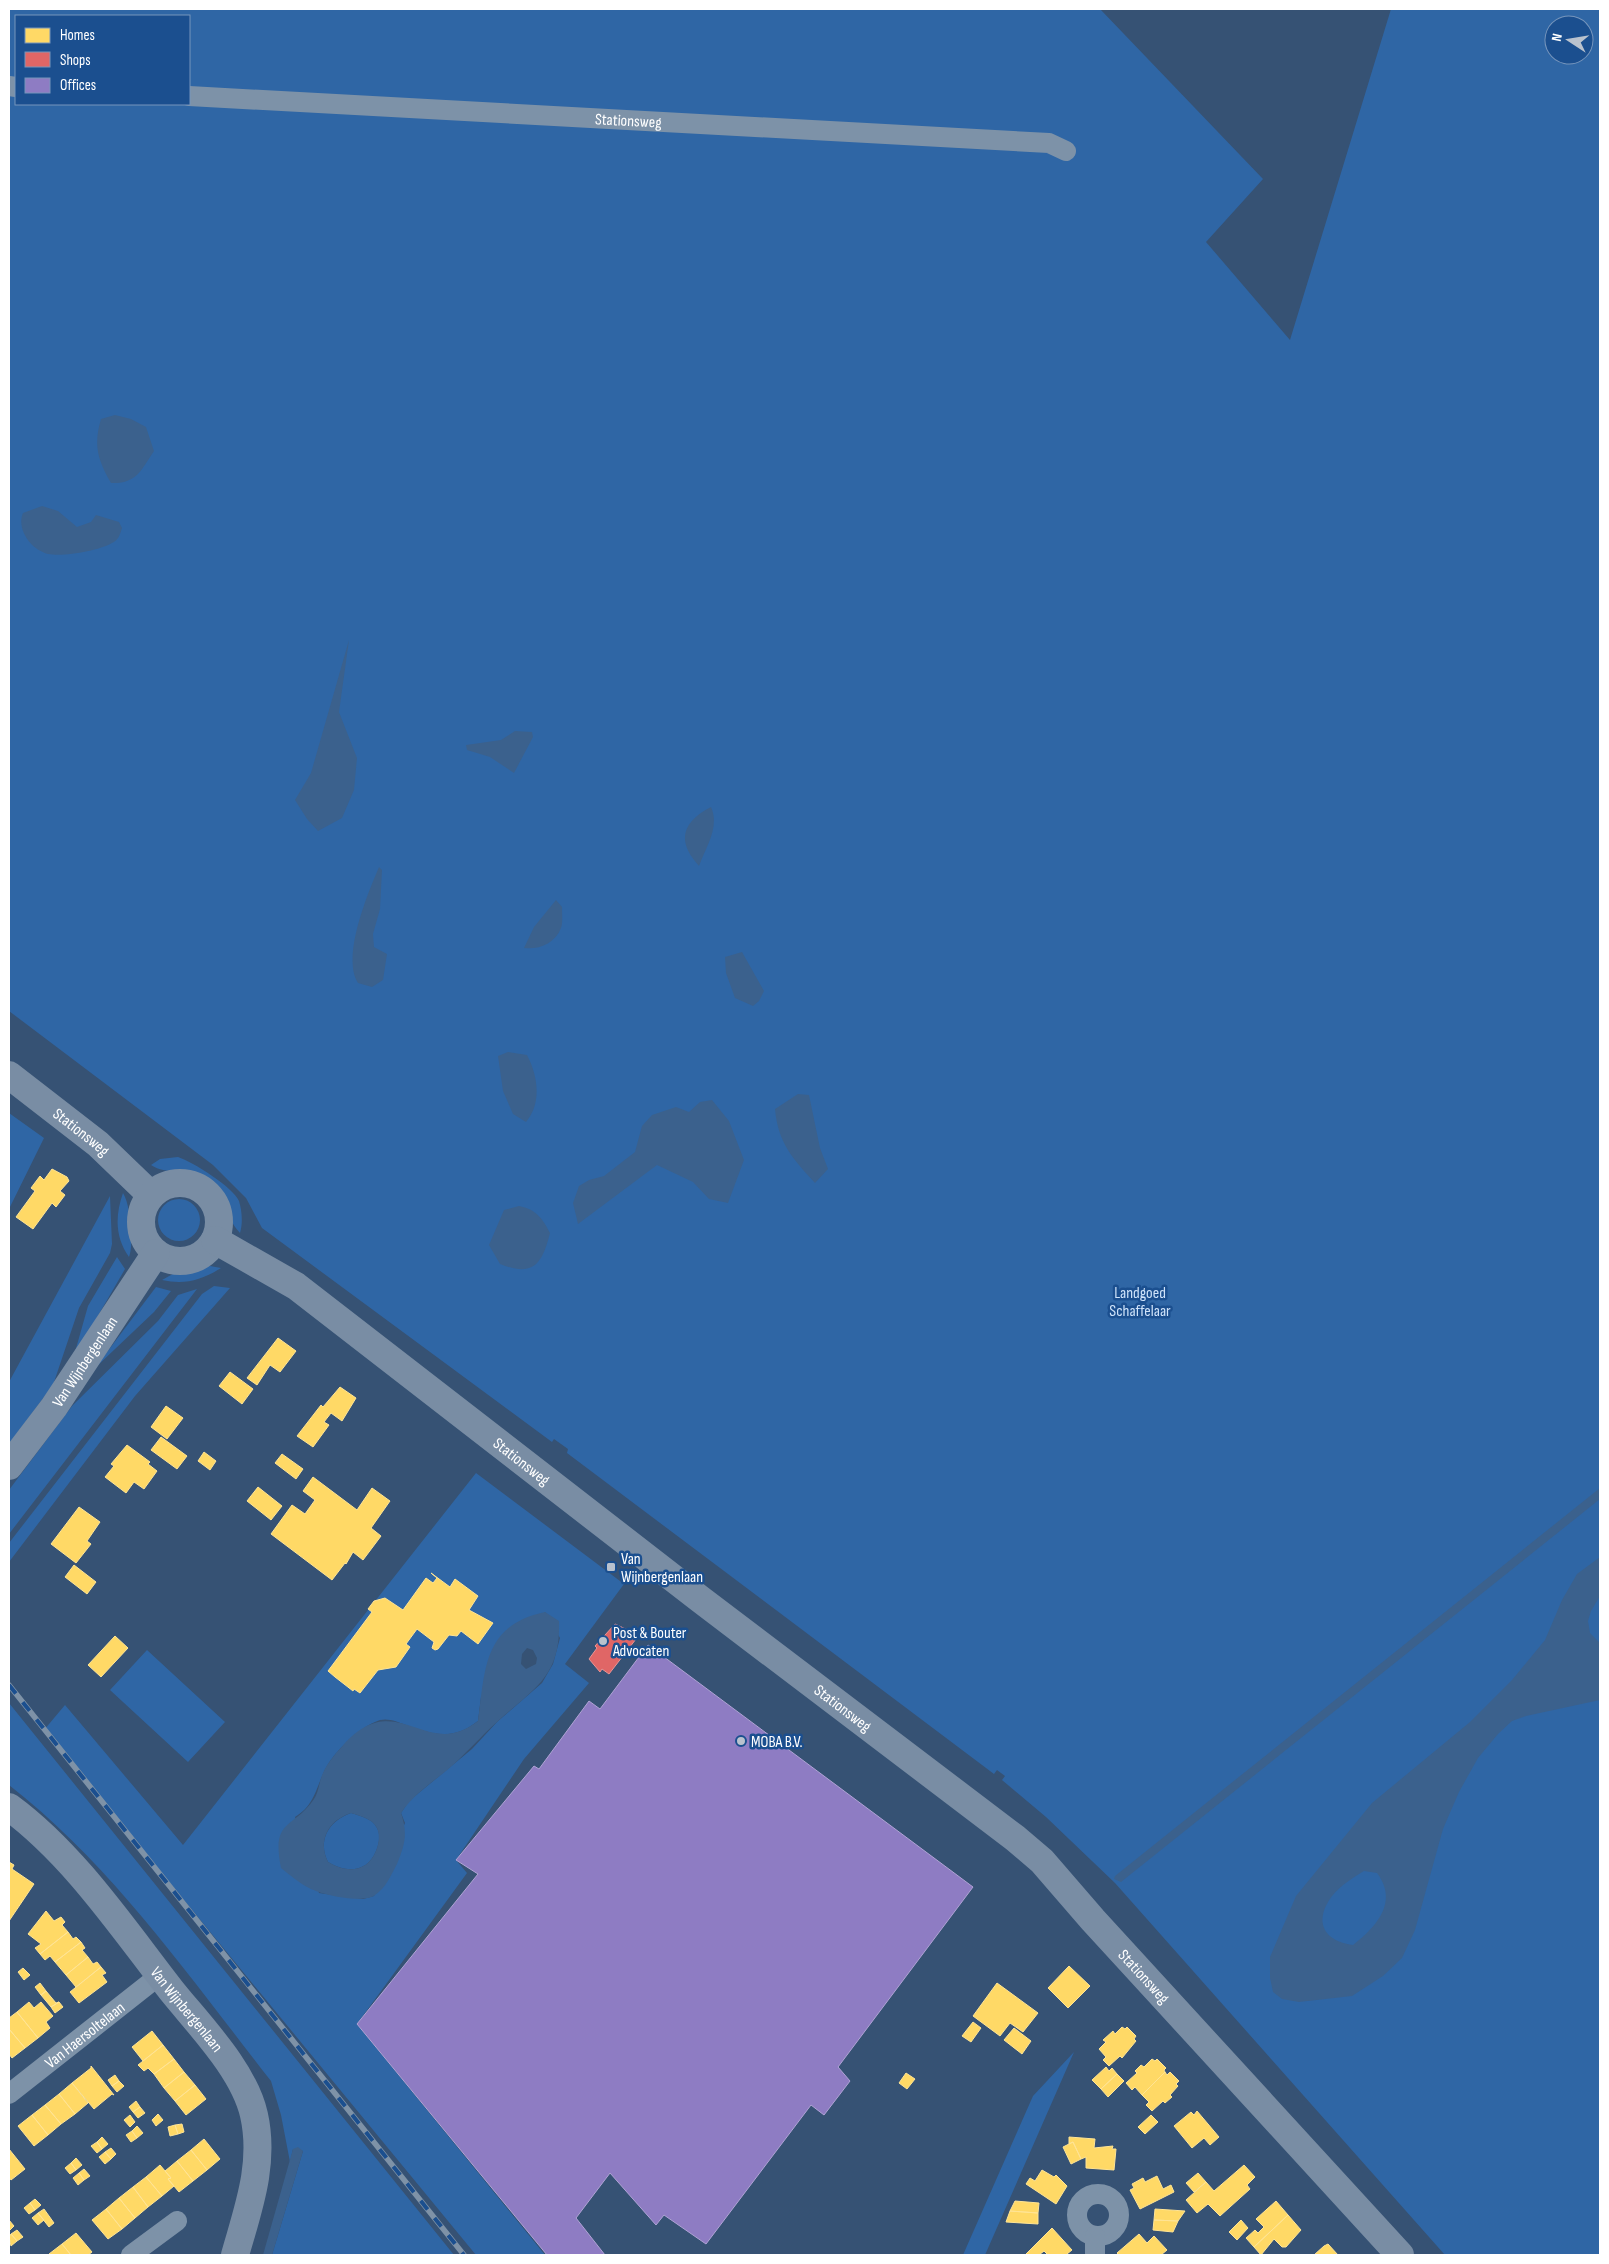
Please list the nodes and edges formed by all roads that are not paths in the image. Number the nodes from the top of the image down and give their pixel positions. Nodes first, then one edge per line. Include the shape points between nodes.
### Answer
1 (190, 96) edge
2 (1066, 151) dead end
3 (9, 1075) edge
4 (151, 1194) junction
5 (215, 1240) junction
6 (156, 1253) junction
7 (9, 1466) edge
8 (9, 1807) edge
9 (160, 1975) junction
10 (9, 2094) edge
11 (177, 2221) dead end
12 (131, 2255) edge
13 (235, 2255) edge
14 (1400, 2255) edge

1 - 2 street, Stationsweg via 1049,143
3 - 4 main road, Stationsweg via 98,1144
4 - 5 main road via 173,1183 185,1183 202,1190 214,1203 218,1215 219,1228
4 - 6 main road via 140,1225 145,1240
5 - 6 main road via 199,1256 188,1260 171,1260
5 - 14 main road, Stationsweg via 296,1286 1035,1855
6 - 7 main road, Van Wijnbergenlaan via 54,1407
8 - 9 main road, Van Wijnbergenlaan via 58,1849
9 - 10 street, Van Haersoltelaan
9 - 13 main road, Van Wijnbergenlaan via 235,2073 254,2114 258,2161
11 - 12 street

